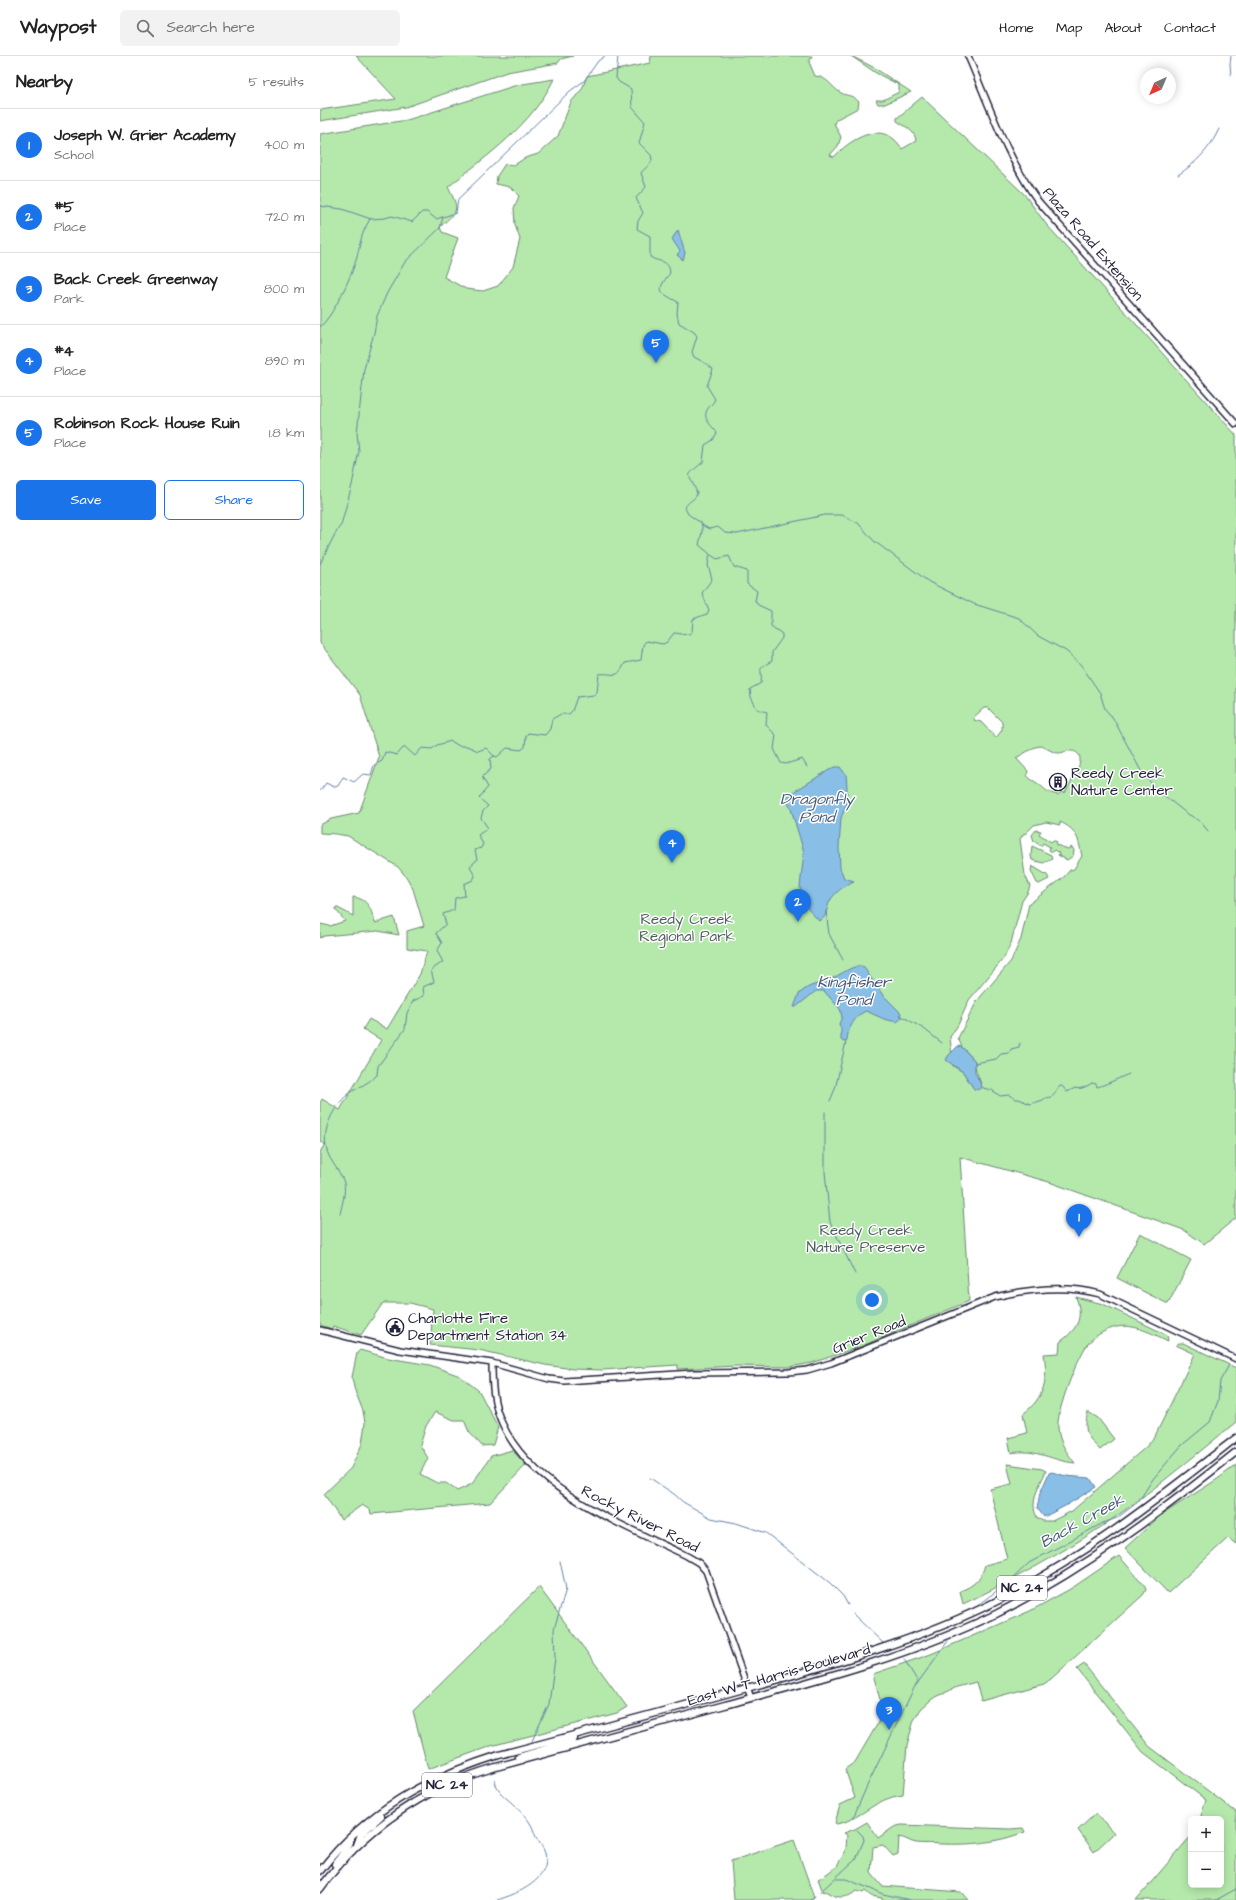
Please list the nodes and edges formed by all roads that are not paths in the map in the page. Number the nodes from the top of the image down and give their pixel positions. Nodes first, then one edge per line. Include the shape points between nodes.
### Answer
1 (968, 56) edge
2 (1236, 424) edge
3 (320, 1330) edge
4 (1236, 1359) edge
5 (492, 1363) junction
6 (506, 1367) junction
7 (492, 1379) junction
8 (1236, 1438) edge
9 (1236, 1452) edge
10 (748, 1688) junction
11 (751, 1698) junction
12 (574, 1735) junction
13 (496, 1767) junction
14 (411, 1791) junction
15 (351, 1837) junction
16 (358, 1844) junction
17 (320, 1871) edge
18 (320, 1888) edge

1 - 2 street, Plaza Road Extension via 1010,154 1035,198
3 - 5 street via 400,1350
4 - 6 street, Grier Road via 1100,1294 1076,1289 1024,1292 995,1297 848,1357 795,1372 694,1373 564,1381
5 - 6 street, Grier Road
5 - 7 street, Rocky River Road
6 - 7 street via 496,1371
7 - 10 street, Rocky River Road via 497,1410 506,1432 519,1451 541,1472 581,1504 687,1556 703,1567 713,1587
8 - 10 main road, East W T Harris Boulevard / NC 24 via 1106,1537 1049,1573 999,1600 935,1629 876,1651
9 - 11 main road, East W T Harris Boulevard / NC 24 via 1114,1545 1003,1610 949,1635 888,1658
10 - 11 street, Rocky River Road
10 - 12 main road, East W T Harris Boulevard / NC 24
11 - 13 main road, East W T Harris Boulevard / NC 24
12 - 13 main road via 570,1742 504,1762
12 - 14 main road, East W T Harris Boulevard / NC 24 via 468,1765
13 - 16 main road, East W T Harris Boulevard / NC 24 via 460,1779 419,1799 392,1816
14 - 15 main road, East W T Harris Boulevard / NC 24 via 382,1810
14 - 16 main road via 361,1834
15 - 17 main road, East W T Harris Boulevard / NC 24
15 - 18 main road via 349,1845
16 - 18 main road, East W T Harris Boulevard / NC 24

